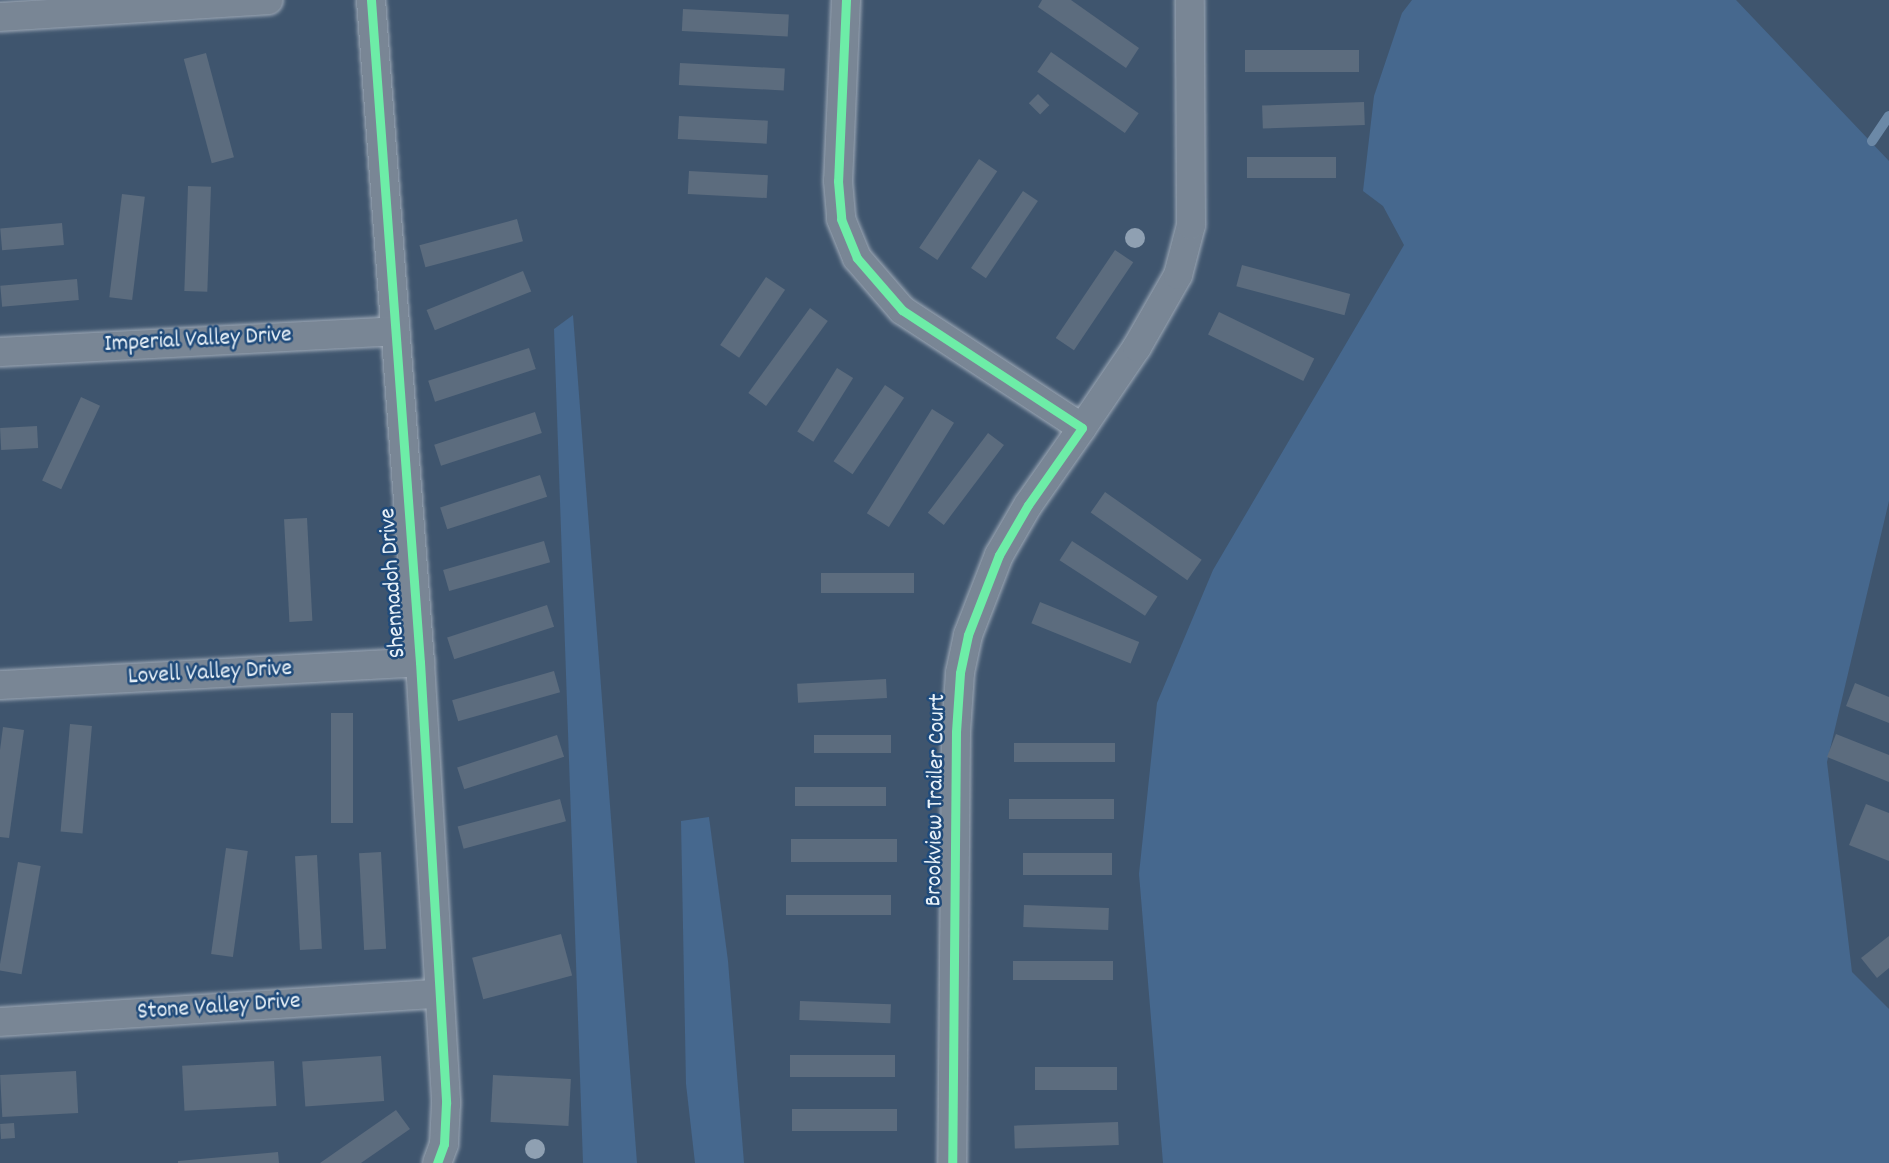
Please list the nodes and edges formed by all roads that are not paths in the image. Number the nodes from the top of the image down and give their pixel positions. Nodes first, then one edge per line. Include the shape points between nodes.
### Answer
1 (268, 0) edge
2 (371, 0) edge
3 (846, 0) edge
4 (1190, 0) edge
5 (0, 17) edge
6 (395, 331) junction
7 (0, 352) edge
8 (1082, 428) junction
9 (420, 662) junction
10 (0, 685) edge
11 (438, 993) junction
12 (0, 1022) edge
13 (437, 1163) edge
14 (952, 1163) edge

1 - 5 street
2 - 6 street, Shennadoh Drive
3 - 8 street via 838,181 841,219 857,258 902,310
4 - 8 street, Brookview Trailer Court via 1193,177 1188,237 1178,275 1137,347
6 - 7 street, Imperial Valley Drive
6 - 9 street, Shennadoh Drive
8 - 14 street, Brookview Trailer Court via 999,555 968,635 960,673
9 - 10 street, Lovell Valley Drive
9 - 11 street, Shennadoh Drive
11 - 12 street, Stone Valley Drive
11 - 13 street, Shennadoh Drive via 446,1102 444,1144

